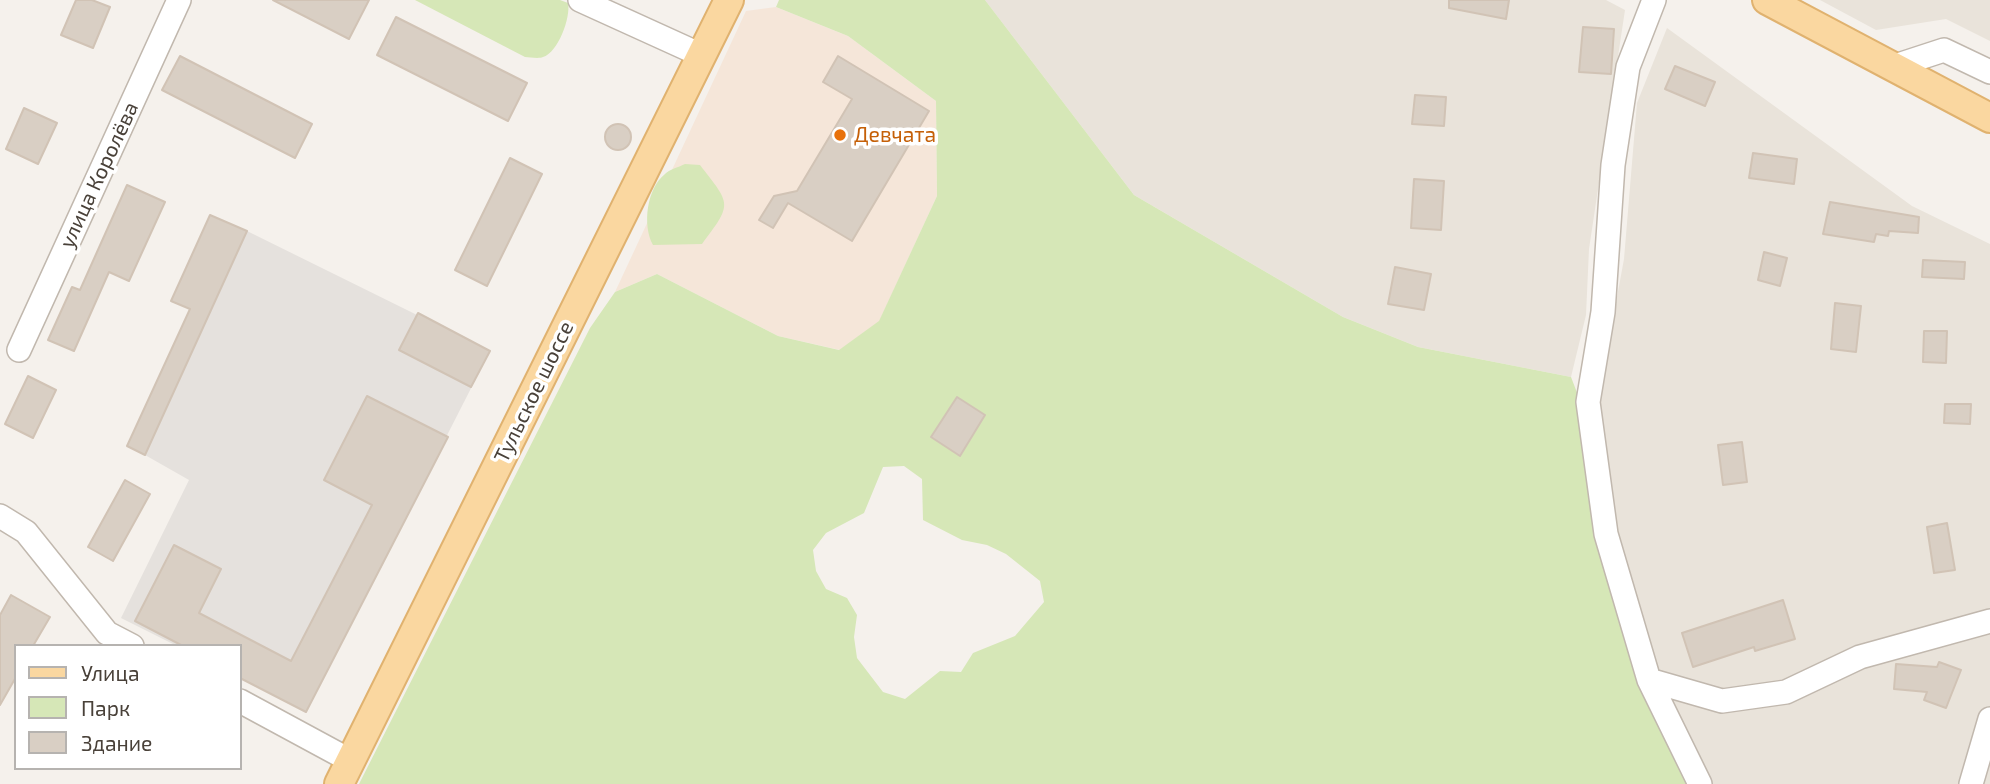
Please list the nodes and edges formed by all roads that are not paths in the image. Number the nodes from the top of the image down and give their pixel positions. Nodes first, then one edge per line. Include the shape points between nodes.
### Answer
1 (179, 0) edge
2 (579, 0) edge
3 (729, 0) edge
4 (1654, 0) edge
5 (1767, 0) edge
6 (701, 55) junction
7 (1892, 67) junction
8 (1990, 72) edge
9 (1990, 118) edge
10 (19, 349) dead end
11 (0, 516) edge
12 (1990, 621) edge
13 (128, 644) edge
14 (1649, 680) junction
15 (242, 702) edge
16 (1990, 719) edge
17 (345, 773) edge
18 (1700, 784) edge
19 (1971, 784) edge

1 - 10 street, улица Королёва
2 - 6 street
3 - 6 main road, Тульское шоссе
4 - 14 street via 1626,79 1613,165 1603,312 1588,402 1606,534
5 - 7 main road
6 - 17 main road, Тульское шоссе
7 - 8 street via 1944,50
7 - 9 main road
11 - 13 street via 26,531 107,633
12 - 14 street via 1860,657 1786,692 1722,701
14 - 18 street
15 - 17 street
16 - 19 street

